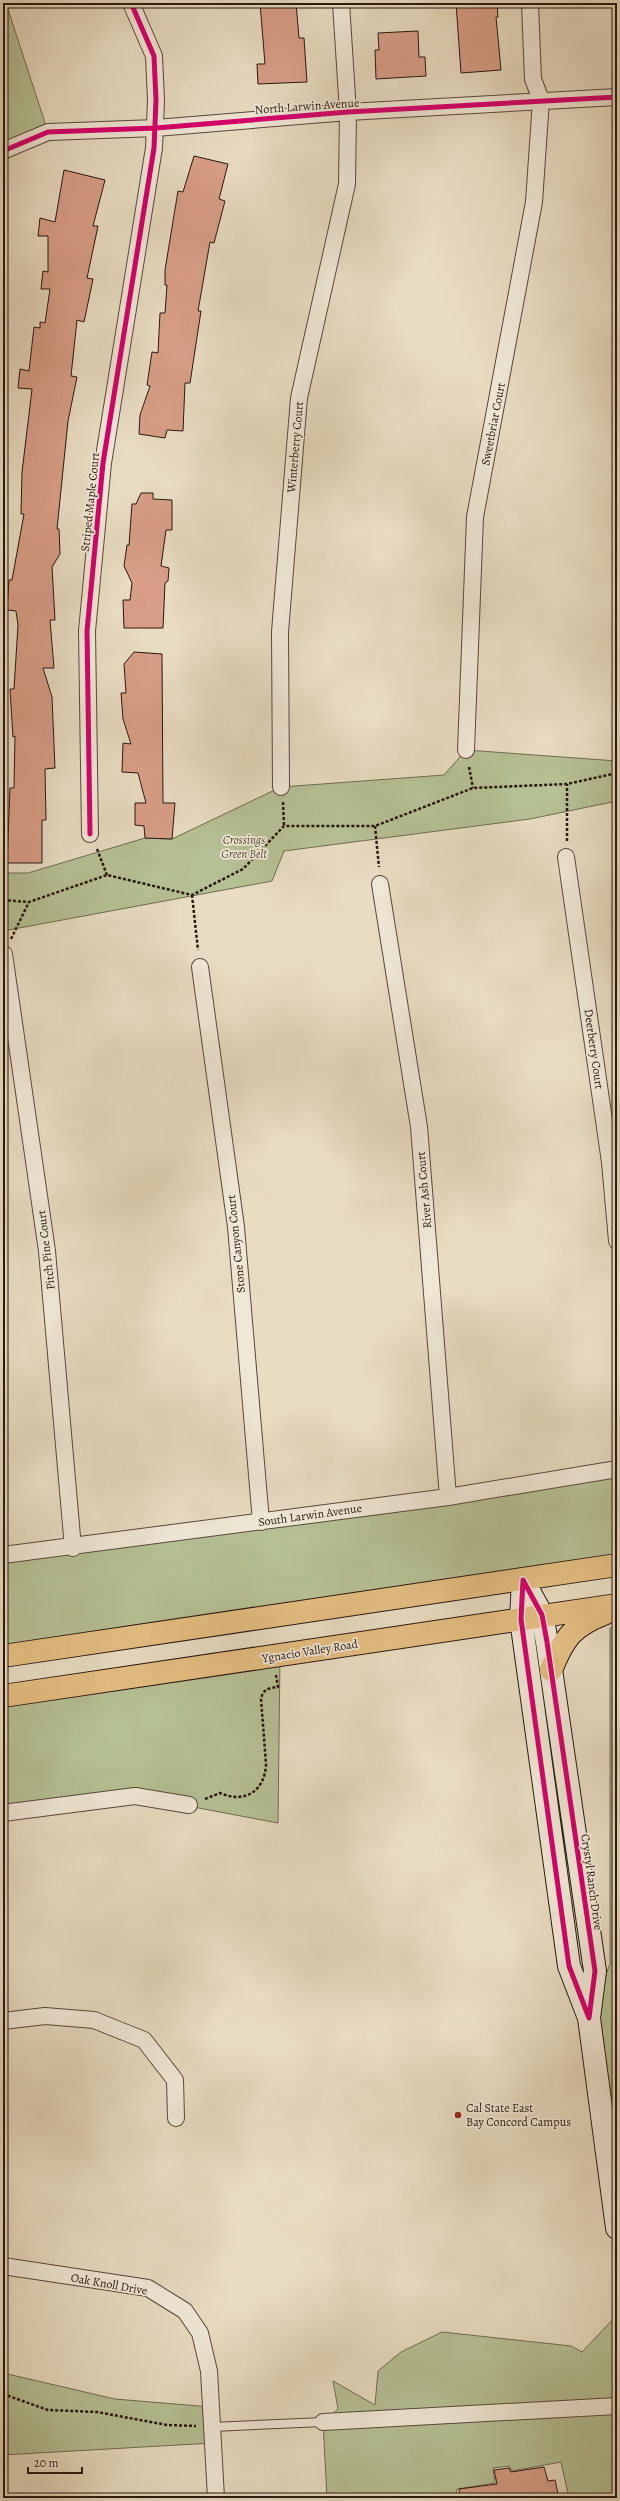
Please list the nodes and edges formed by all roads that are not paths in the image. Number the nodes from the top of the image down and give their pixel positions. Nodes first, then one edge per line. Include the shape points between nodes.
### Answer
1 (131, 3) edge
2 (341, 3) edge
3 (530, 3) edge
4 (617, 97) edge
5 (542, 100) junction
6 (348, 112) junction
7 (156, 128) junction
8 (3, 151) edge
9 (466, 750) road end
10 (281, 787) road end
11 (90, 834) road end
12 (566, 857) road end
13 (380, 884) road end
14 (4, 954) edge
15 (200, 967) road end
16 (617, 1241) edge
17 (617, 1469) edge
18 (448, 1497) junction
19 (261, 1522) junction
20 (73, 1548) junction
21 (3, 1555) edge
22 (617, 1565) edge
23 (523, 1580) junction
24 (617, 1605) edge
25 (617, 1609) edge
26 (532, 1617) junction
27 (3, 1656) edge
28 (551, 1670) junction
29 (3, 1696) edge
30 (189, 1806) road end
31 (3, 1813) edge
32 (589, 2018) junction
33 (3, 2021) edge
34 (176, 2118) dead end
35 (617, 2228) edge
36 (3, 2266) edge
37 (617, 2406) edge
38 (323, 2422) joint
39 (212, 2427) junction
40 (216, 2498) edge

1 - 7 street, Striped Maple Court via 154,56
2 - 6 street, Winterberry Court
3 - 5 street via 533,78
4 - 5 street, North Larwin Avenue
5 - 6 street, North Larwin Avenue
5 - 9 street, Sweetbriar Court via 534,202 475,517
6 - 7 street, North Larwin Avenue
6 - 10 street, Winterberry Court via 347,184 300,398 280,632
7 - 8 street, North Larwin Avenue via 48,132
7 - 11 street, Striped Maple Court via 103,463 88,623
12 - 16 street, Deerberry Court via 610,1162
13 - 18 street, River Ash Court via 419,1127
14 - 20 street, Pitch Pine Court via 47,1251
15 - 19 street, Stone Canyon Court via 236,1227
17 - 18 street, South Larwin Avenue
18 - 19 street, South Larwin Avenue
19 - 20 street, South Larwin Avenue
20 - 21 street, South Larwin Avenue
22 - 23 highway
23 - 26 street, Crystyl Ranch Drive
23 - 27 highway
24 - 26 highway, Ygnacio Valley Road
25 - 28 highway via 584,1621 562,1643
26 - 28 street, Crystyl Ranch Drive
26 - 29 highway, Ygnacio Valley Road
26 - 32 street, Crystyl Ranch Drive via 569,1966
28 - 32 street, Crystyl Ranch Drive via 595,1971
30 - 31 street via 135,1796
32 - 35 street, Crystyl Ranch Drive
33 - 34 street via 45,2016 94,2020 144,2040 175,2080
36 - 39 street, Oak Knoll Drive via 148,2288 185,2311 200,2333 209,2371
37 - 38 street
38 - 39 lane
39 - 40 street, Oak Knoll Drive

